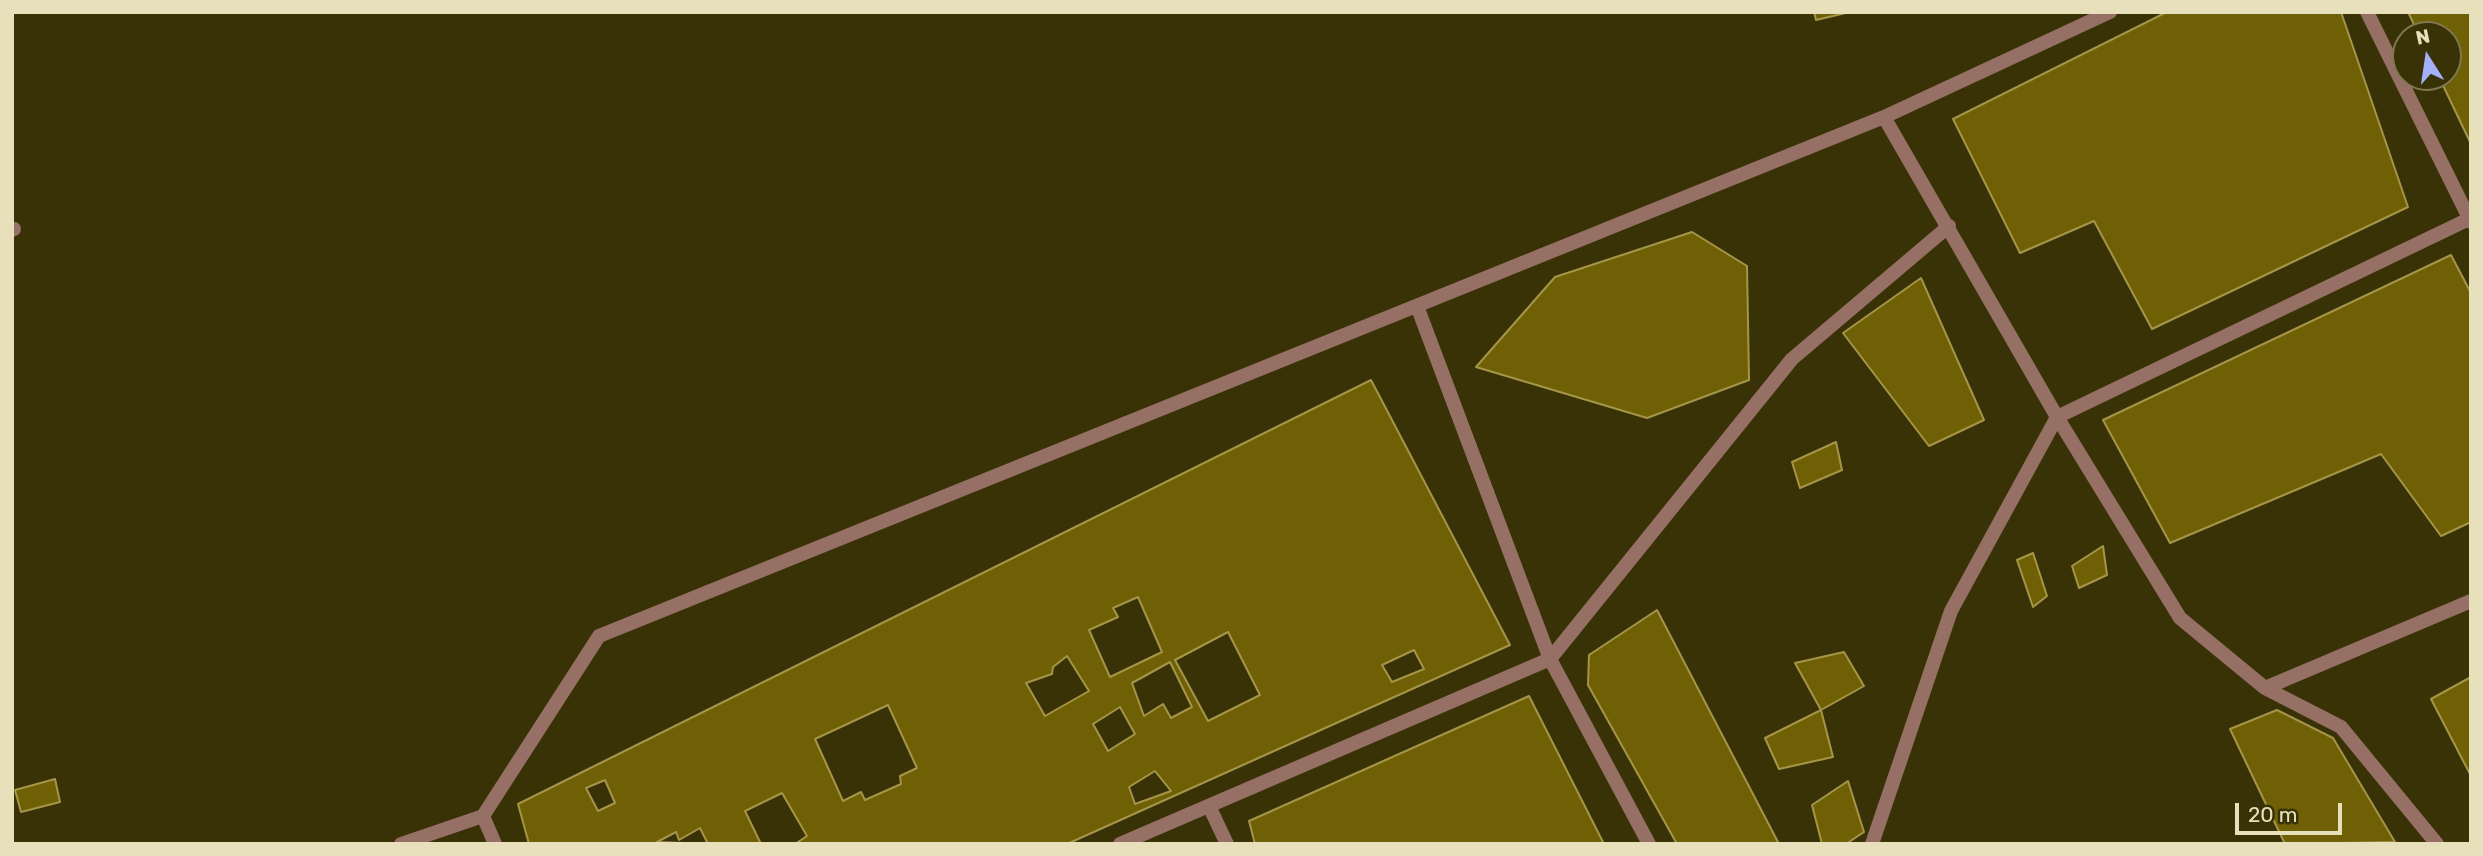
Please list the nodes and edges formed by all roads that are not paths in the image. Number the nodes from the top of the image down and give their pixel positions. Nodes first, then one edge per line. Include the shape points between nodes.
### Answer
1 (2110, 12) edge
2 (2367, 12) edge
3 (1884, 117) junction
4 (2470, 221) edge
5 (1949, 226) junction
6 (1417, 306) junction
7 (2057, 417) junction
8 (2471, 601) edge
9 (1550, 659) junction
10 (2265, 688) junction
11 (1209, 806) junction
12 (483, 816) junction
13 (401, 844) edge
14 (495, 844) edge
15 (1120, 844) edge
16 (1227, 844) edge
17 (1649, 844) edge
18 (1872, 844) edge
19 (2437, 844) edge

1 - 3 street
2 - 4 street
3 - 5 street
3 - 6 street
4 - 7 street
5 - 7 street
5 - 9 street via 1792,359
6 - 9 street
6 - 12 street via 599,636
7 - 10 street via 2180,618
7 - 18 street via 1951,611
8 - 10 street
9 - 11 street
9 - 17 street
10 - 19 street via 2341,727
11 - 15 street
11 - 16 street
12 - 13 street
12 - 14 street

